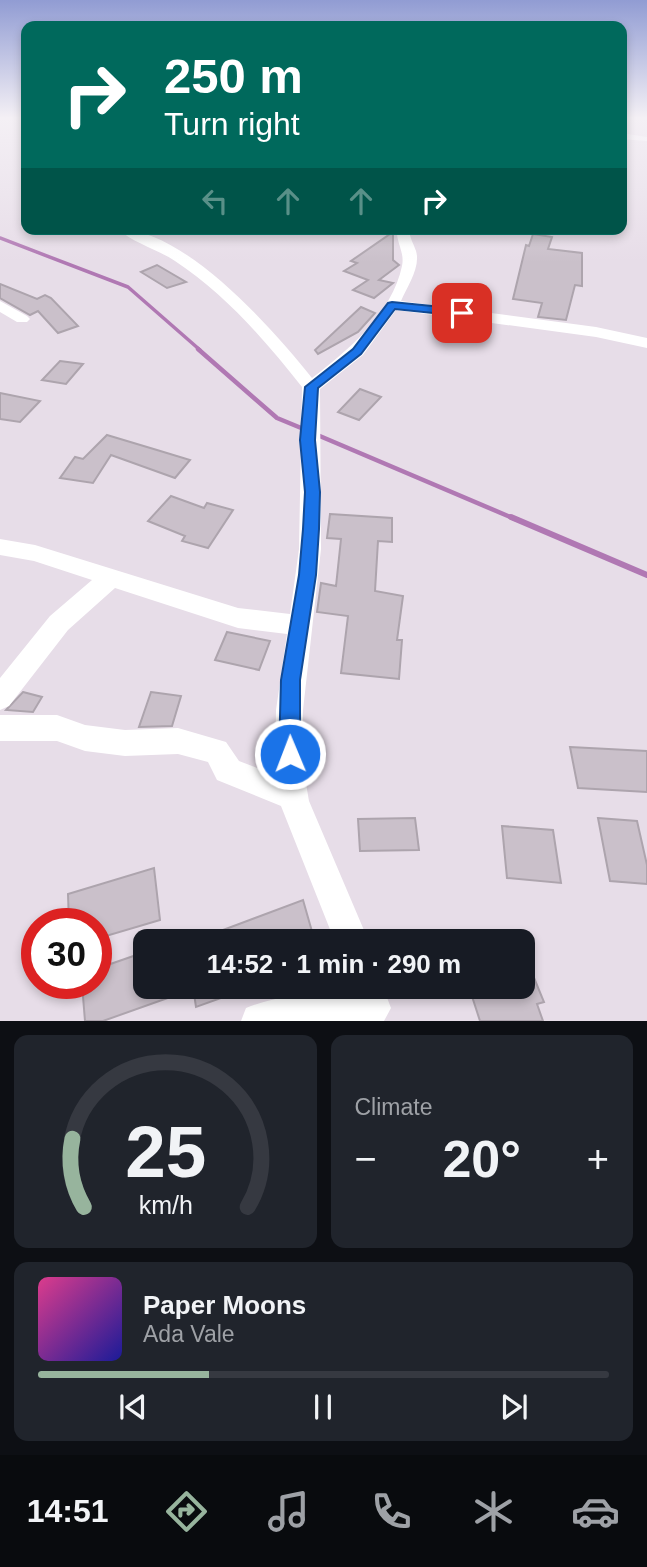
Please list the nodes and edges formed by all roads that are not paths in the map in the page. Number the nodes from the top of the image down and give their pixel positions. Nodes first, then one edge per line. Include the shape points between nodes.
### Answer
1 (139, 235) edge
2 (403, 235) edge
3 (392, 305) junction
4 (0, 306) edge
5 (22, 319) dead end
6 (647, 343) edge
7 (312, 387) junction
8 (0, 547) edge
9 (110, 578) junction
10 (299, 625) junction
11 (0, 698) edge
12 (0, 728) edge
13 (293, 796) junction
14 (348, 929) edge
15 (373, 1005) edge
16 (259, 1021) edge

1 - 7 street via 212,281 284,351
2 - 3 street via 410,253 409,267
3 - 6 street
3 - 7 street via 357,352
4 - 5 street
7 - 10 street via 308,440 311,529
8 - 9 street via 35,553
9 - 10 street via 238,618
9 - 11 street via 59,623
10 - 13 street via 288,733
12 - 13 street via 57,728 85,738 125,743 178,741 216,751 227,770
13 - 14 street
15 - 16 street

